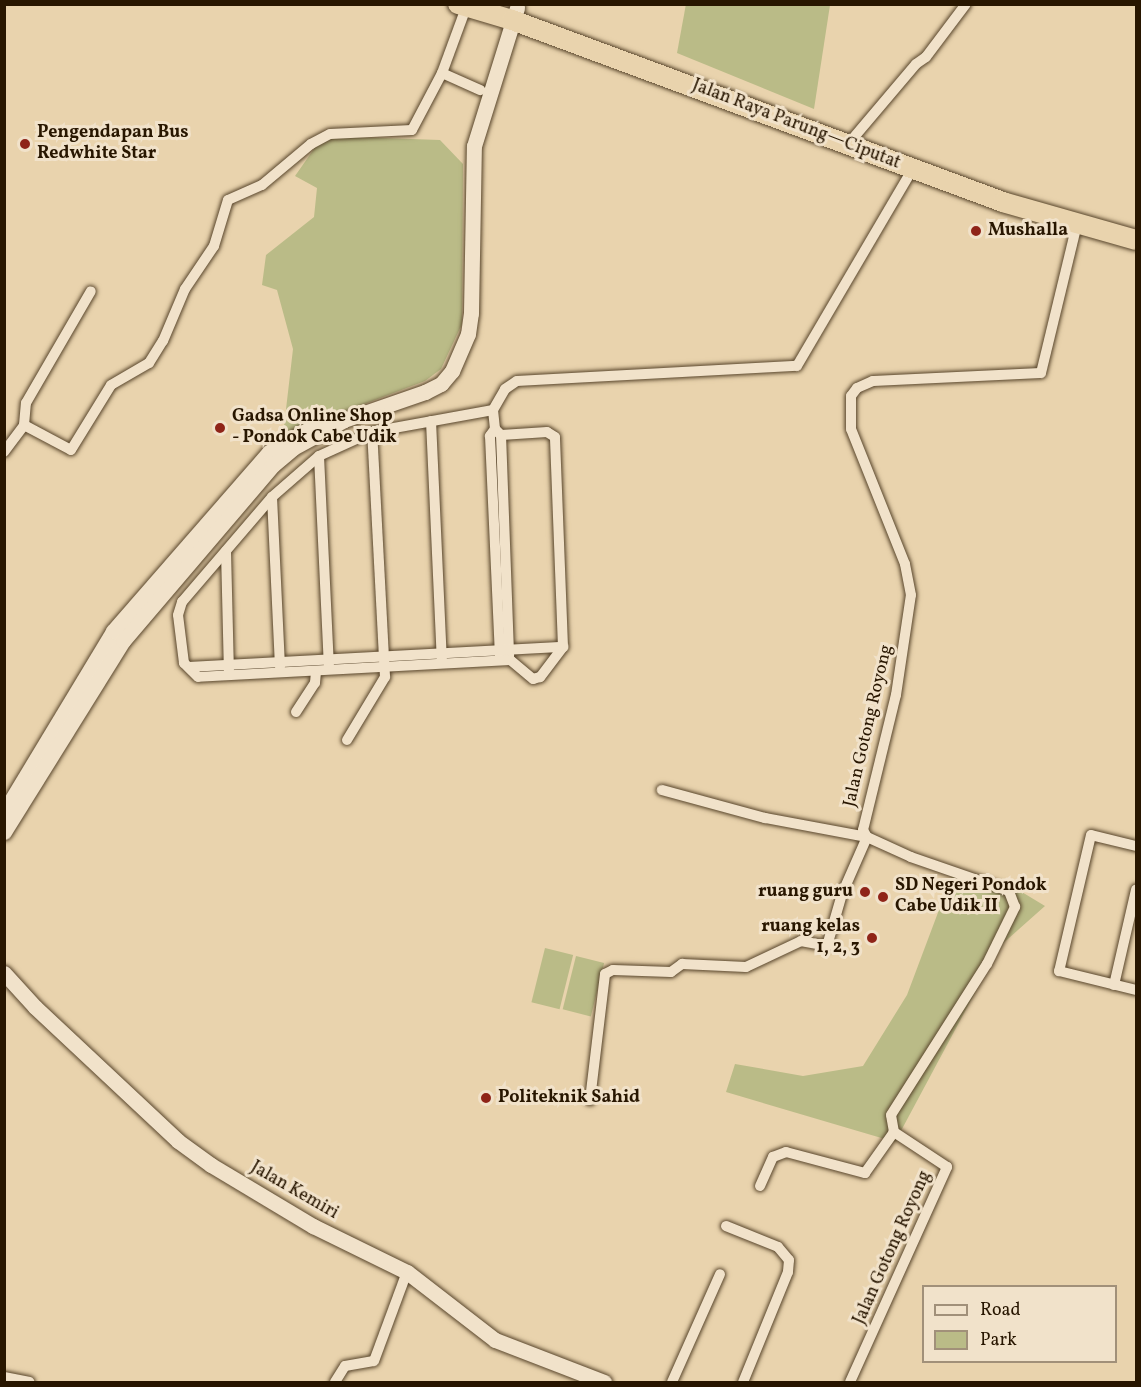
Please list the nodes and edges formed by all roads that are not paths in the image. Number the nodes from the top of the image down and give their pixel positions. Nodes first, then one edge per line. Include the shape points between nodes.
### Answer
1 (966, 4) edge
2 (464, 6) edge
3 (510, 11) edge
4 (442, 73) junction
5 (480, 90) junction
6 (855, 136) junction
7 (913, 168) junction
8 (1077, 224) junction
9 (1137, 228) edge
10 (1137, 240) edge
11 (91, 291) dead end
12 (493, 410) junction
13 (431, 421) junction
14 (24, 425) junction
15 (372, 432) junction
16 (498, 432) junction
17 (5, 449) edge
18 (319, 456) junction
19 (272, 497) junction
20 (226, 551) junction
21 (563, 647) junction
22 (505, 656) junction
23 (442, 660) junction
24 (384, 662) junction
25 (329, 665) junction
26 (280, 667) junction
27 (229, 670) junction
28 (316, 670) junction
29 (296, 712) dead end
30 (347, 740) dead end
31 (662, 790) dead end
32 (4, 812) edge
33 (4, 832) edge
34 (867, 837) junction
35 (1137, 846) edge
36 (1137, 890) edge
37 (4, 973) edge
38 (1114, 985) junction
39 (1137, 990) edge
40 (590, 1100) dead end
41 (894, 1132) junction
42 (760, 1186) dead end
43 (726, 1226) dead end
44 (407, 1272) junction
45 (720, 1274) dead end
46 (4, 1377) edge
47 (30, 1383) edge
48 (335, 1383) edge
49 (604, 1383) edge
50 (672, 1383) edge
51 (743, 1383) edge
52 (850, 1383) edge

1 - 6 street via 926,57
2 - 3 highway, Jalan Raya Parung—Ciputat
2 - 4 street
3 - 5 street
3 - 6 highway, Jalan Raya Parung—Ciputat
3 - 7 highway, Jalan Raya Parung—Ciputat
3 - 33 street via 474,146 471,313 468,334 452,371 441,384 425,392 344,420 293,448 273,465 123,641
4 - 5 street
4 - 14 street via 412,130 330,134 311,144 262,185 228,200 214,246 185,289 163,341 149,363 107,390 71,450
5 - 32 street via 467,160 466,308 447,365 437,377 421,385 340,413 291,436 269,452 113,631
6 - 9 highway, Jalan Raya Parung—Ciputat via 1006,190
7 - 8 highway, Jalan Raya Parung—Ciputat
7 - 12 street via 805,358 789,368 517,381 505,388
8 - 10 highway, Jalan Raya Parung—Ciputat
8 - 34 street, Jalan Gotong Royong via 1041,373 873,381 857,388 851,396 851,429 905,564 911,595 896,695 862,825
11 - 14 street via 26,403
12 - 13 street
12 - 16 street
13 - 15 street
13 - 23 street
14 - 17 street
15 - 18 street
15 - 24 street
16 - 21 street via 547,432 555,437
16 - 22 street via 490,436
18 - 19 street
18 - 25 street
19 - 20 street
19 - 26 street
20 - 27 street
20 - 27 street via 182,602 178,615 182,655 189,667
21 - 22 street
21 - 22 street via 540,677 533,679
22 - 23 street
23 - 24 street
24 - 25 street
24 - 30 street via 382,682
25 - 26 street
25 - 28 street
26 - 27 street
26 - 28 street
28 - 29 street via 315,683
31 - 34 street via 765,818
34 - 40 street via 842,894 827,946 801,941 746,967 682,964 671,972 613,970 605,974
34 - 41 street via 911,857 1009,891 1015,907 987,964 891,1115
35 - 38 street via 1091,835 1059,971
36 - 38 street
37 - 44 street, Jalan Kemiri via 178,1141 313,1226
38 - 39 street
41 - 42 street via 865,1173 786,1152 773,1157
41 - 52 street, Jalan Gotong Royong via 947,1167
43 - 51 street via 778,1247 789,1260 788,1272
44 - 48 street via 374,1361 345,1366
44 - 49 street, Jalan Kemiri via 495,1340
45 - 50 street
46 - 47 street

